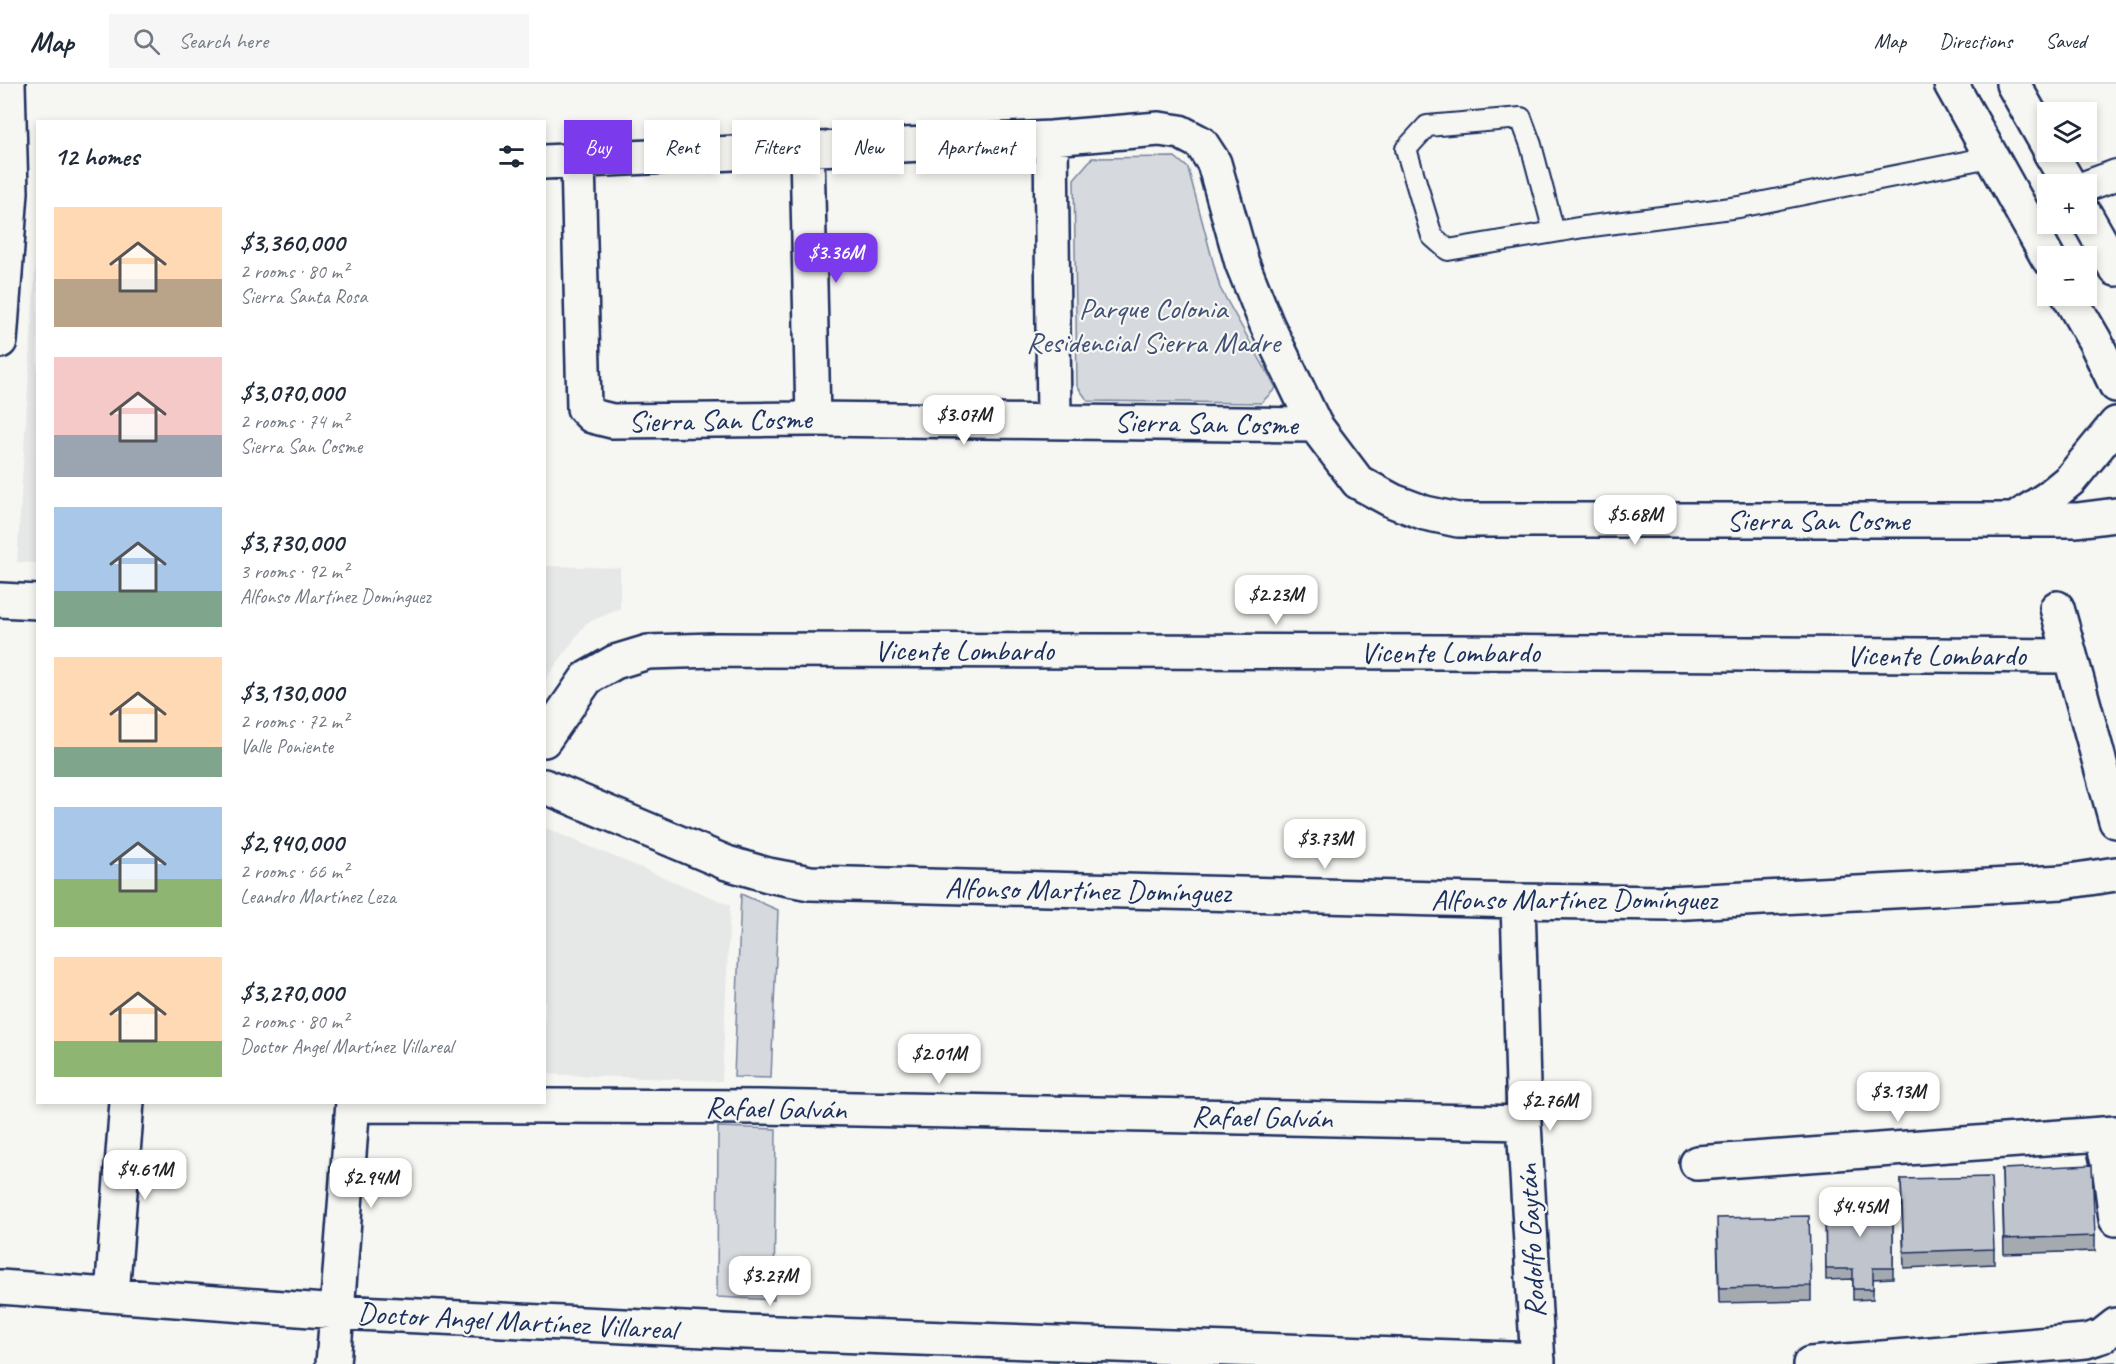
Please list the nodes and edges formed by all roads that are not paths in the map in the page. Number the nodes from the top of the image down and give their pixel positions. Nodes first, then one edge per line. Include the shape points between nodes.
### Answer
1 (8, 84) edge
2 (1950, 84) edge
3 (2013, 84) edge
4 (2037, 127) edge
5 (1051, 138) junction
6 (820, 149) edge
7 (732, 153) edge
8 (1990, 157) junction
9 (632, 158) edge
10 (564, 161) edge
11 (546, 162) edge
12 (578, 174) edge
13 (808, 174) edge
14 (2116, 175) edge
15 (2097, 182) edge
16 (16, 192) edge
17 (1554, 232) junction
18 (2096, 234) edge
19 (2041, 246) edge
20 (2116, 269) edge
21 (2078, 306) edge
22 (2106, 338) edge
23 (0, 341) edge
24 (2116, 385) edge
25 (813, 419) junction
26 (1054, 421) junction
27 (1315, 424) junction
28 (2116, 424) edge
29 (2116, 516) edge
30 (2014, 520) junction
31 (0, 600) edge
32 (36, 602) edge
33 (2057, 608) dead end
34 (2070, 656) junction
35 (546, 737) edge
36 (546, 787) edge
37 (2116, 821) edge
38 (2116, 874) edge
39 (1518, 901) junction
40 (127, 1104) edge
41 (353, 1104) edge
42 (1524, 1123) junction
43 (2109, 1134) edge
44 (1697, 1163) dead end
45 (2113, 1172) edge
46 (2116, 1219) edge
47 (0, 1287) edge
48 (112, 1295) junction
49 (338, 1312) junction
50 (2116, 1325) edge
51 (1538, 1362) edge
52 (333, 1364) edge
53 (1810, 1364) edge

1 - 16 street
2 - 8 street
3 - 4 street
5 - 6 street
5 - 26 street
5 - 27 street via 1159,129 1180,132 1201,143 1214,163 1242,263
7 - 9 street
8 - 17 lane via 1739,207
8 - 19 street
10 - 11 street
12 - 25 street, Sierra San Cosme via 584,408 591,416 612,421
13 - 25 street
14 - 15 street
16 - 23 street
17 - 17 lane via 1448,250 1432,237 1406,149 1427,126 1521,118
18 - 20 street
21 - 22 street
22 - 24 street
25 - 26 street, Sierra San Cosme
26 - 27 street, Sierra San Cosme
27 - 30 street, Sierra San Cosme via 1358,482 1393,501 1458,520
28 - 30 street via 2070,480
29 - 30 street, Sierra San Cosme
31 - 32 street
33 - 34 street
34 - 35 street, Vicente Lombardo via 1407,651 648,652 615,662 587,678
34 - 37 street
36 - 39 street, Alfonso Martínez Domínguez via 727,863 810,883
38 - 39 street, Alfonso Martínez Domínguez via 2063,882 1669,903
39 - 42 street, Rodolfo Gaytán
40 - 48 street
41 - 42 street, Rafael Galván via 761,1107
41 - 49 street
42 - 51 street, Rodolfo Gaytán
43 - 44 street
43 - 45 street
45 - 46 street
47 - 48 street, Doctor Angel Martínez Villareal
48 - 49 street, Doctor Angel Martínez Villareal
49 - 51 street, Doctor Angel Martínez Villareal
49 - 52 street
50 - 53 street via 2102,1336 2086,1341

